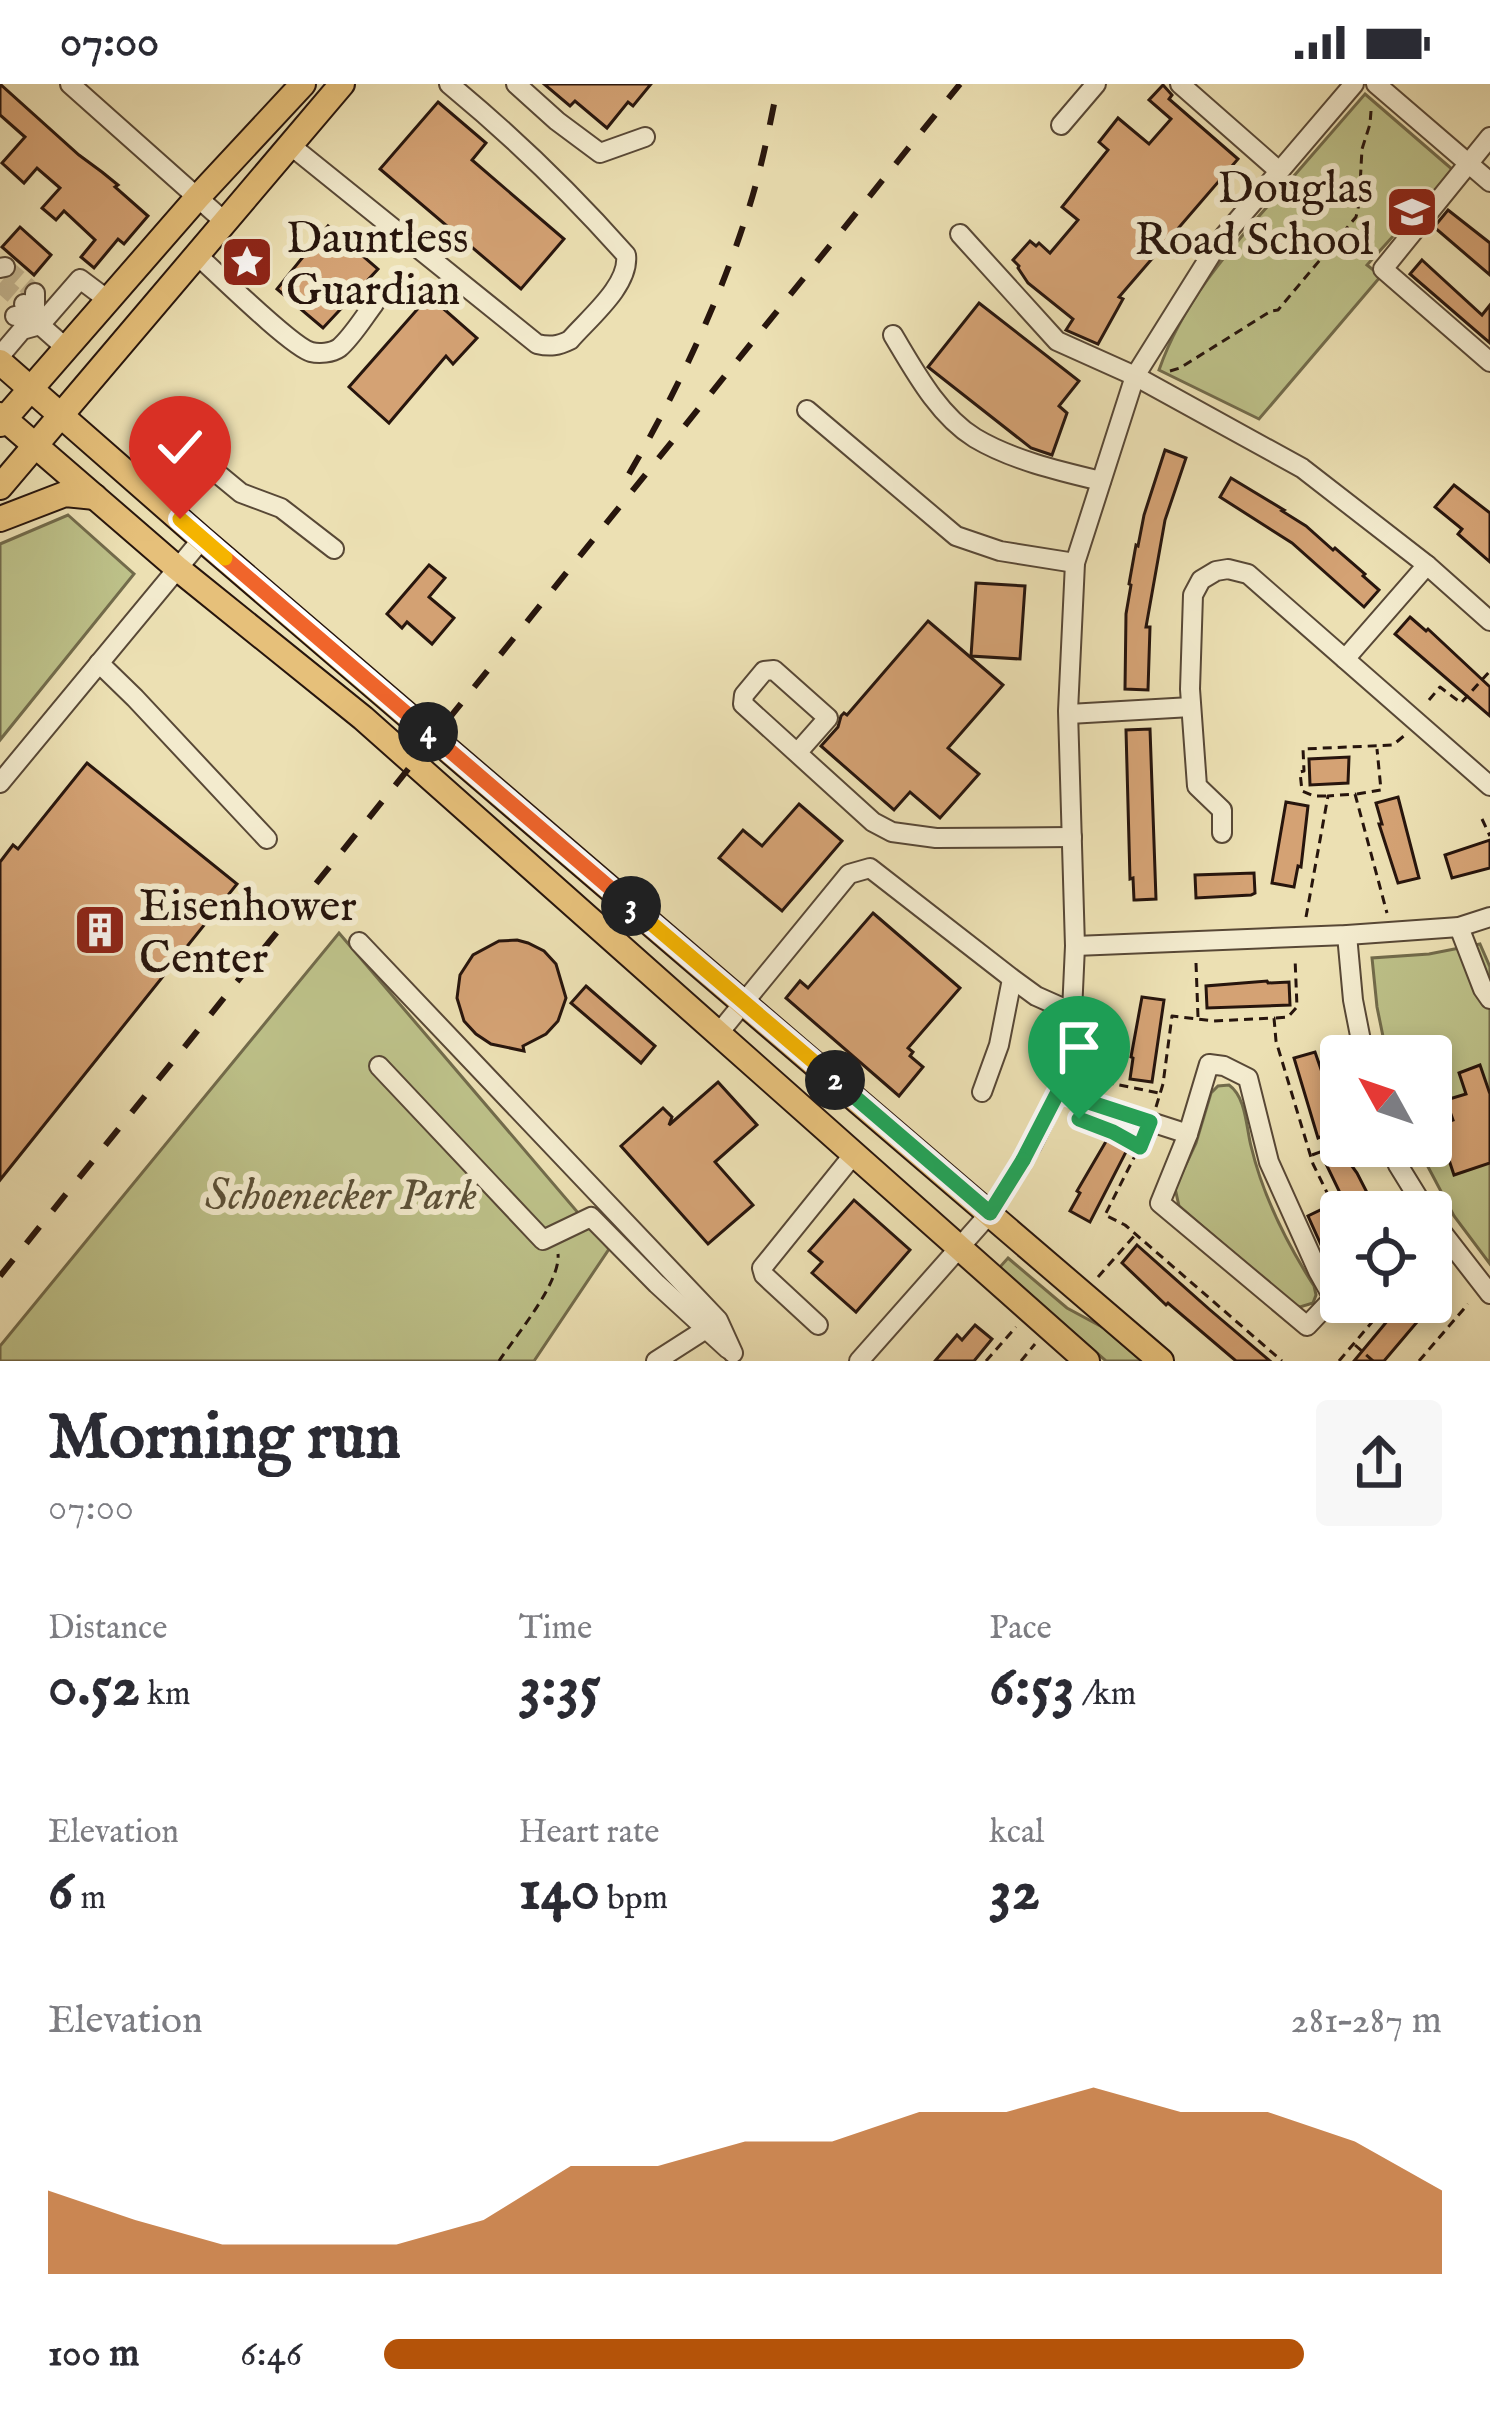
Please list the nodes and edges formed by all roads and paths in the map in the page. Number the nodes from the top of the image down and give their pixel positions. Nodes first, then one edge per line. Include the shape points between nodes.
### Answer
1 (70, 84) edge
2 (303, 84) edge
3 (342, 84) edge
4 (449, 84) edge
5 (516, 84) edge
6 (1096, 84) edge
7 (1180, 84) edge
8 (1354, 84) edge
9 (1376, 84) edge
10 (1370, 111) dead end
11 (1060, 124) dead end
12 (645, 137) dead end
13 (1490, 137) edge
14 (290, 145) junction
15 (1467, 163) junction
16 (1279, 171) junction
17 (1490, 182) edge
18 (197, 198) junction
19 (225, 222) junction
20 (960, 234) dead end
21 (197, 255) junction
22 (108, 300) junction
23 (374, 304) dead end
24 (30, 310) junction
25 (892, 334) dead end
26 (66, 348) junction
27 (0, 359) edge
28 (1490, 362) edge
29 (1170, 371) dead end
30 (1135, 376) junction
31 (31, 389) junction
32 (807, 410) dead end
33 (61, 414) junction
34 (2, 420) edge
35 (35, 446) junction
36 (1100, 481) junction
37 (0, 487) edge
38 (96, 497) junction
39 (163, 504) junction
40 (0, 519) edge
41 (202, 539) junction
42 (334, 549) dead end
43 (1076, 563) junction
44 (1426, 565) junction
45 (177, 568) junction
46 (1490, 622) edge
47 (1346, 659) junction
48 (99, 663) junction
49 (1490, 670) edge
50 (1429, 700) dead end
51 (1191, 707) junction
52 (1069, 714) junction
53 (1417, 722) junction
54 (1377, 746) junction
55 (797, 753) junction
56 (0, 783) edge
57 (1490, 785) edge
58 (1355, 794) junction
59 (1328, 796) junction
60 (1482, 818) dead end
61 (1222, 833) dead end
62 (1490, 836) edge
63 (1072, 837) junction
64 (267, 839) dead end
65 (1387, 913) dead end
66 (1306, 917) dead end
67 (1490, 917) edge
68 (1460, 927) junction
69 (1347, 935) junction
70 (359, 942) dead end
71 (1075, 946) junction
72 (1295, 958) dead end
73 (1196, 963) dead end
74 (1012, 979) junction
75 (1490, 1000) edge
76 (745, 1003) junction
77 (1072, 1012) junction
78 (1274, 1018) junction
79 (1198, 1019) junction
80 (718, 1034) junction
81 (1360, 1035) edge
82 (379, 1066) dead end
83 (1090, 1079) dead end
84 (982, 1092) dead end
85 (1058, 1092) junction
86 (1160, 1093) junction
87 (1079, 1119) dead end
88 (1150, 1122) junction
89 (1188, 1134) junction
90 (1140, 1147) junction
91 (1320, 1152) edge
92 (854, 1154) junction
93 (1311, 1156) junction
94 (1327, 1191) edge
95 (990, 1213) junction
96 (555, 1234) junction
97 (1136, 1234) junction
98 (959, 1248) junction
99 (1452, 1256) edge
100 (1320, 1273) edge
101 (1097, 1278) dead end
102 (1490, 1294) edge
103 (1468, 1304) dead end
104 (1320, 1312) edge
105 (1371, 1323) edge
106 (818, 1325) dead end
107 (1016, 1327) dead end
108 (706, 1329) junction
109 (1036, 1343) dead end
110 (1353, 1344) junction
111 (736, 1357) edge
112 (499, 1361) edge
113 (656, 1361) edge
114 (859, 1361) edge
115 (986, 1361) edge
116 (1021, 1361) edge
117 (1087, 1361) edge
118 (1161, 1361) edge
119 (1282, 1361) edge
120 (1339, 1361) edge
121 (1373, 1361) edge
122 (1419, 1361) edge

1 - 18 street
2 - 18 main road
3 - 14 main road
4 - 14 street via 626,255 618,286 561,345 536,344
5 - 12 street via 600,153
6 - 11 street
7 - 16 street
8 - 16 street
9 - 15 street
10 - 29 path via 1350,226 1278,310
13 - 15 street
14 - 19 main road
15 - 17 street
15 - 28 street via 1383,269
16 - 30 street via 1219,242
18 - 19 street
18 - 22 main road
19 - 21 main road
20 - 30 street via 1057,341
21 - 23 street via 314,353 338,348
21 - 33 main road
22 - 24 street via 80,279
22 - 26 main road
24 - 26 street
24 - 27 street
25 - 36 street via 939,405 972,436
26 - 31 main road
27 - 31 main road
30 - 36 street
30 - 44 street via 1302,468
31 - 33 main road
31 - 34 main road
32 - 43 street via 956,536
33 - 35 main road
33 - 39 main road
34 - 35 main road
35 - 37 main road
35 - 38 main road
36 - 43 street
38 - 40 main road via 65,494
38 - 45 main road
39 - 41 main road
39 - 42 street via 201,460
41 - 45 street
41 - 76 main road
43 - 52 street
44 - 46 street
44 - 47 street
45 - 48 street
45 - 80 main road via 363,718
47 - 51 street via 1248,574 1216,571 1193,595
47 - 53 street
48 - 56 street
48 - 64 street
49 - 50 path via 1462,703 1440,687
51 - 52 street
51 - 61 street via 1197,786 1222,810
52 - 63 street
53 - 54 path via 1398,743
53 - 57 street
54 - 58 path via 1381,790
54 - 59 path via 1303,748 1302,791
55 - 55 street via 743,704 764,671 774,670 828,718
55 - 63 street via 892,832
58 - 59 path
58 - 65 path
59 - 66 path
60 - 62 path
63 - 71 street
67 - 68 street
68 - 69 street
68 - 75 street
69 - 71 street
69 - 81 street
70 - 111 street via 718,1320
71 - 77 street
72 - 78 path via 1297,1007
73 - 79 path
74 - 76 street via 869,868 849,874
74 - 77 street
74 - 84 street
76 - 80 street
76 - 95 main road
77 - 85 street
78 - 79 path
78 - 93 path
79 - 86 path via 1172,1016
80 - 92 main road
82 - 96 street via 544,1240
83 - 86 path
85 - 88 street
85 - 95 street
86 - 88 path
87 - 90 path
88 - 89 street
88 - 90 path
89 - 100 street via 1209,1064 1248,1078 1269,1162
89 - 104 street via 1160,1203 1307,1326
90 - 97 path via 1105,1215
91 - 93 path
92 - 98 main road
92 - 106 street via 762,1268
93 - 94 path
95 - 98 street
95 - 118 main road
96 - 108 street via 591,1217
96 - 112 path via 559,1264
97 - 101 path
97 - 119 path
98 - 114 street
98 - 117 main road
99 - 102 street
103 - 122 path
105 - 110 path
107 - 115 path
108 - 111 street
108 - 113 street
109 - 116 path
110 - 120 path
110 - 121 path

